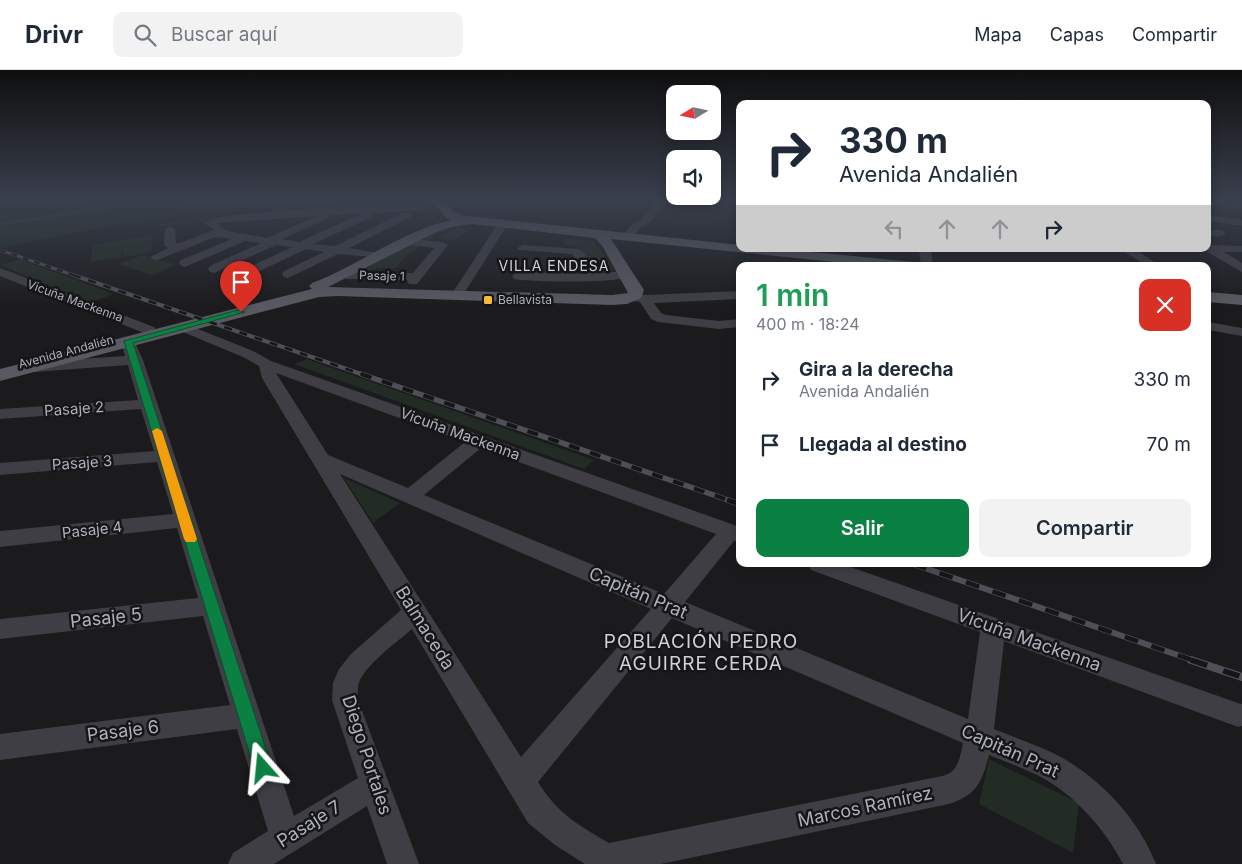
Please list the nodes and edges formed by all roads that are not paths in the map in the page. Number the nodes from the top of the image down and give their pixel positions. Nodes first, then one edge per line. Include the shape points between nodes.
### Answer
1 (170, 235) edge
2 (213, 235) edge
3 (233, 235) edge
4 (245, 235) edge
5 (286, 235) edge
6 (325, 235) edge
7 (366, 235) edge
8 (420, 235) edge
9 (496, 235) edge
10 (600, 235) edge
11 (619, 235) edge
12 (628, 236) junction
13 (241, 237) junction
14 (272, 242) junction
15 (407, 242) junction
16 (609, 245) junction
17 (302, 246) junction
18 (181, 247) junction
19 (524, 248) dead end
20 (736, 248) edge
21 (1211, 249) edge
22 (1242, 249) edge
23 (336, 250) junction
24 (1211, 251) edge
25 (772, 252) edge
26 (1131, 252) edge
27 (381, 256) junction
28 (156, 257) dead end
29 (858, 262) edge
30 (1147, 262) edge
31 (185, 263) dead end
32 (214, 268) dead end
33 (1242, 268) edge
34 (0, 272) edge
35 (247, 273) dead end
36 (288, 274) dead end
37 (347, 275) junction
38 (626, 275) junction
39 (518, 276) dead end
40 (596, 277) junction
41 (415, 279) joint
42 (338, 291) junction
43 (457, 295) junction
44 (736, 295) edge
45 (1211, 297) edge
46 (639, 298) junction
47 (1242, 300) edge
48 (736, 324) edge
49 (183, 327) junction
50 (1211, 327) edge
51 (149, 330) junction
52 (1242, 332) edge
53 (131, 351) junction
54 (266, 364) junction
55 (0, 369) edge
56 (0, 375) edge
57 (148, 404) junction
58 (0, 414) edge
59 (478, 440) junction
60 (165, 456) junction
61 (322, 460) junction
62 (0, 469) edge
63 (410, 497) junction
64 (185, 520) junction
65 (735, 533) edge
66 (0, 539) edge
67 (827, 567) edge
68 (212, 606) junction
69 (668, 606) junction
70 (416, 612) junction
71 (993, 627) junction
72 (0, 629) edge
73 (246, 715) junction
74 (1238, 715) dead end
75 (979, 736) junction
76 (0, 747) edge
77 (519, 782) junction
78 (375, 784) junction
79 (286, 839) junction
80 (612, 862) edge
81 (244, 864) edge
82 (403, 864) edge
83 (1140, 864) edge

1 - 18 street via 170,245
2 - 18 street
3 - 13 street, Pasaje 1
4 - 13 street
5 - 14 street
6 - 17 street
7 - 23 street
8 - 15 main road, Avenida Andalién
9 - 43 street
10 - 16 main road
11 - 12 main road
12 - 16 main road
12 - 20 main road
13 - 14 street, Pasaje 1
13 - 31 street
14 - 17 street, Pasaje 1
14 - 32 street
15 - 27 main road, Avenida Andalién
15 - 41 street, Pasaje 1 via 442,245
16 - 38 main road
17 - 23 street, Pasaje 1
17 - 35 street
18 - 28 street
19 - 40 street via 574,251
21 - 22 street
23 - 27 street, Pasaje 1
23 - 36 street
24 - 33 street
25 - 29 main road
26 - 30 street
27 - 37 main road, Avenida Andalién
34 - 51 street, Vicuña Mackenna
37 - 41 street, Pasaje 1
37 - 42 main road via 337,284
37 - 51 main road, Avenida Andalién via 318,286
38 - 40 street
38 - 46 main road
39 - 40 street
42 - 43 main road
42 - 49 main road, Avenida Andalién via 305,295
43 - 46 main road
44 - 46 street
45 - 47 main road
46 - 48 street via 663,319
49 - 53 main road, Avenida Andalién
49 - 54 street, Vicuña Mackenna
50 - 52 street
51 - 55 main road, Avenida Andalién
53 - 56 main road, Avenida Andalién
53 - 57 street
54 - 59 street, Vicuña Mackenna
54 - 61 street, Balmaceda via 270,378
57 - 58 street, Pasaje 2
57 - 60 street
59 - 63 street
59 - 65 street, Vicuña Mackenna
60 - 62 street, Pasaje 3
60 - 64 street
61 - 63 street, Capitán Prat
61 - 70 street, Balmaceda
63 - 69 street, Capitán Prat
64 - 66 street, Pasaje 4
64 - 68 street
65 - 69 street
67 - 71 street, Vicuña Mackenna
68 - 72 street, Pasaje 5
68 - 73 street
69 - 75 street, Capitán Prat
69 - 77 street
70 - 77 street, Balmaceda
70 - 78 street, Diego Portales via 358,664 346,683 345,700
71 - 74 street, Vicuña Mackenna
71 - 75 street, Marcos Ramírez
73 - 76 street, Pasaje 6
73 - 79 street
75 - 80 street, Marcos Ramírez via 967,778 953,788
75 - 83 street, Capitán Prat via 1049,766 1087,792
77 - 80 street, Balmaceda via 538,812 552,826
78 - 79 street, Pasaje 7
78 - 82 street, Diego Portales
79 - 81 street, Pasaje 7

